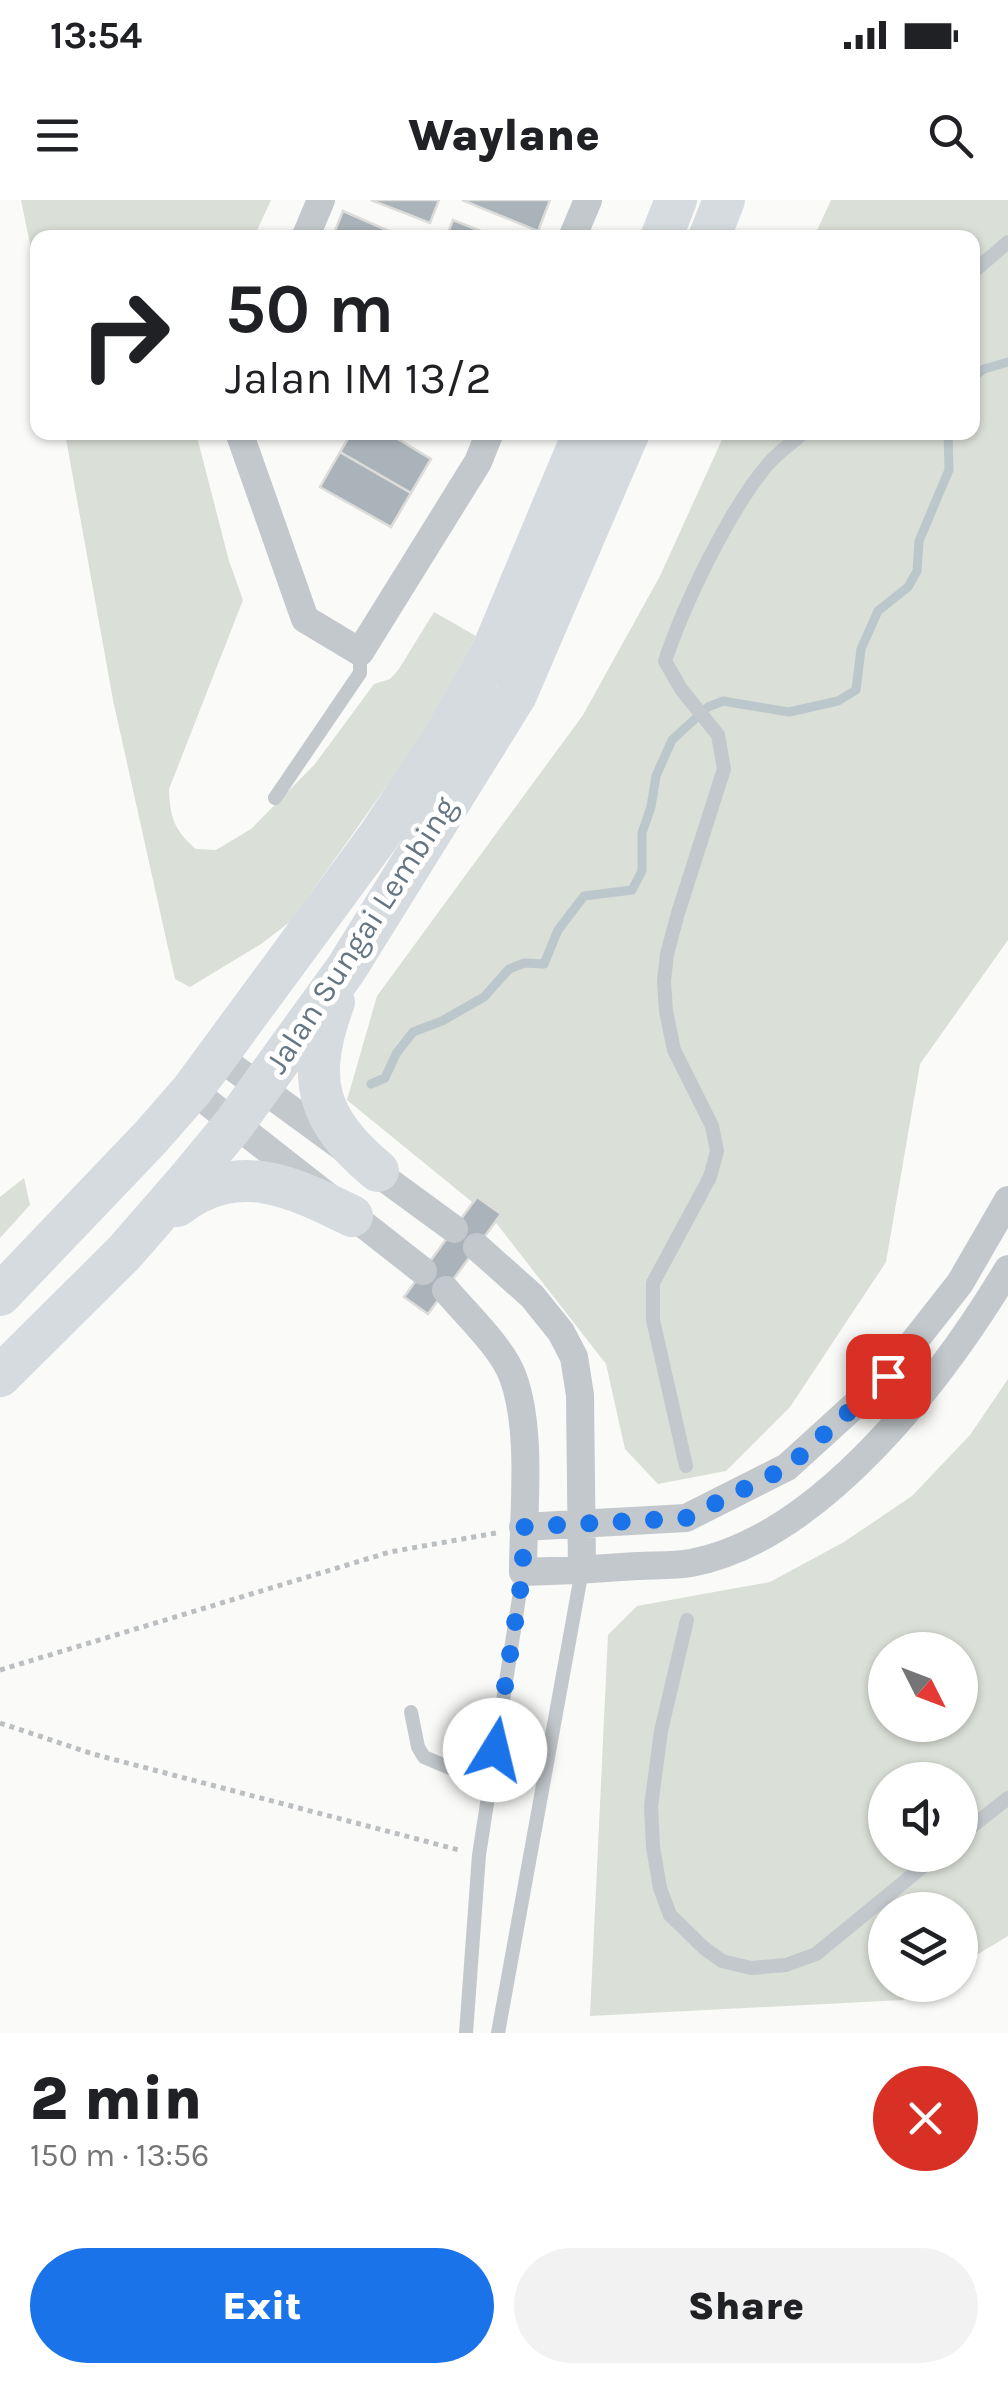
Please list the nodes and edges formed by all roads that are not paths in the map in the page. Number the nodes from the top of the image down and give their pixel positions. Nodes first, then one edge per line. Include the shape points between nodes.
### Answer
1 (321, 200) edge
2 (588, 200) edge
3 (676, 200) edge
4 (724, 200) edge
5 (308, 230) edge
6 (575, 230) edge
7 (664, 230) edge
8 (711, 230) edge
9 (1008, 242) edge
10 (980, 266) edge
11 (243, 440) edge
12 (487, 440) edge
13 (581, 440) edge
14 (625, 440) edge
15 (795, 440) edge
16 (360, 652) junction
17 (275, 798) dead end
18 (346, 969) junction
19 (219, 1056) junction
20 (260, 1087) junction
21 (192, 1090) junction
22 (234, 1124) junction
23 (378, 1170) junction
24 (1008, 1200) edge
25 (352, 1216) junction
26 (454, 1229) dead end
27 (477, 1246) dead end
28 (124, 1253) junction
29 (1008, 1269) edge
30 (422, 1271) dead end
31 (446, 1290) dead end
32 (0, 1294) edge
33 (0, 1376) edge
34 (686, 1466) dead end
35 (582, 1524) junction
36 (523, 1527) junction
37 (582, 1570) junction
38 (523, 1572) junction
39 (687, 1620) dead end
40 (411, 1712) dead end
41 (490, 1786) junction
42 (1008, 1798) edge
43 (978, 1822) edge
44 (915, 1872) edge
45 (466, 2033) edge
46 (498, 2033) edge

1 - 5 street
2 - 6 street
3 - 7 main road
4 - 8 main road
9 - 10 lane
11 - 16 street via 306,619
12 - 16 street
13 - 19 main road, Jalan Sungai Lembing via 492,649 445,736
14 - 18 main road, Jalan Sungai Lembing via 516,694
15 - 34 lane via 744,498 665,661 718,735 724,770 678,913 664,981 674,1050 712,1126 717,1151 653,1283 653,1320
16 - 17 lane via 360,673
18 - 20 main road, Jalan Sungai Lembing
18 - 23 main road via 320,1040 318,1078 328,1115 349,1147
19 - 20 street
19 - 21 main road, Jalan Sungai Lembing
20 - 22 main road, Jalan Sungai Lembing
20 - 23 street
21 - 22 street
21 - 32 main road, Jalan Sungai Lembing
22 - 25 street
22 - 28 main road, Jalan Sungai Lembing
23 - 26 street
24 - 35 street via 960,1283 888,1376 788,1467 686,1518
25 - 28 main road via 296,1189 220,1182 196,1191
25 - 30 street
27 - 35 street via 532,1296 574,1357
28 - 33 main road, Jalan Sungai Lembing
29 - 37 street via 923,1390 878,1443 812,1502 754,1540 691,1563
31 - 36 street via 512,1374 523,1442
35 - 36 street
35 - 37 street
36 - 38 street
37 - 38 street
37 - 46 lane
38 - 41 lane
39 - 44 lane via 651,1806 660,1888 670,1915 722,1961 751,1968 786,1965 816,1954
40 - 41 lane via 424,1757
41 - 45 lane
42 - 43 lane

